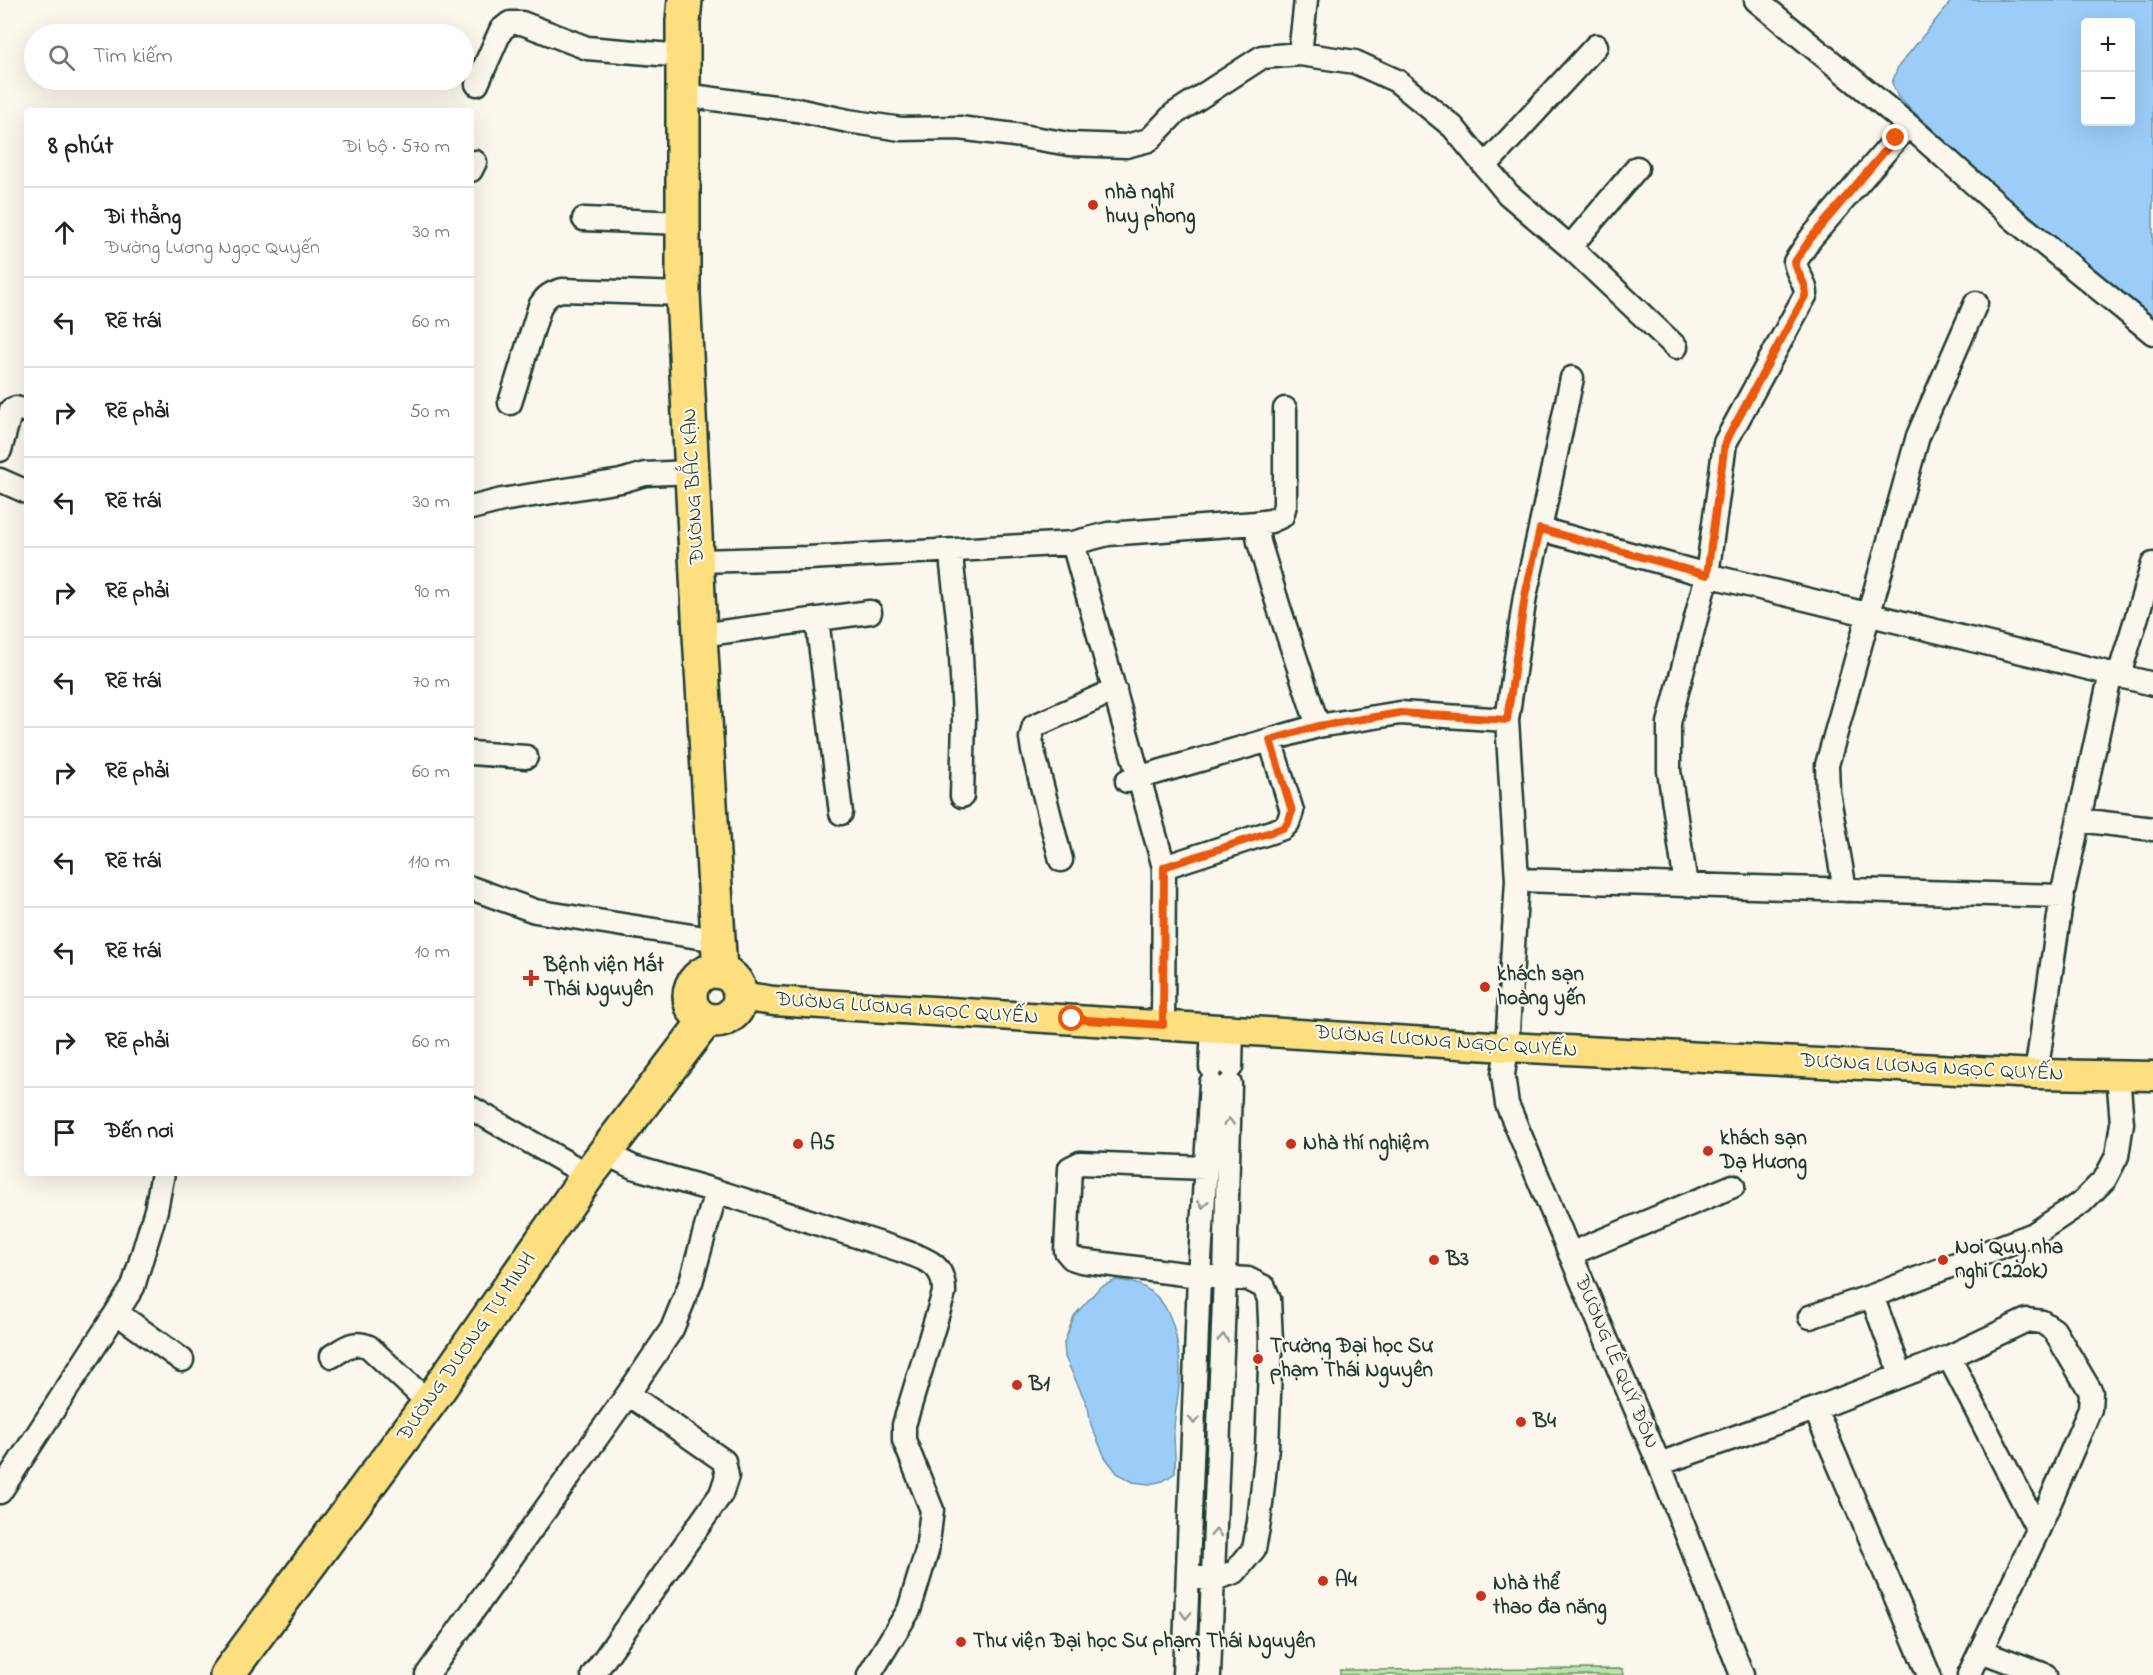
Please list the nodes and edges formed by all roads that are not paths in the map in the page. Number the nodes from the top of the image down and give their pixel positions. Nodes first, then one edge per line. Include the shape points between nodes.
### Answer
1 (685, 0) edge
2 (1306, 0) edge
3 (1756, 0) edge
4 (1596, 46) dead end
5 (1300, 54) junction
6 (683, 56) junction
7 (477, 84) dead end
8 (684, 95) junction
9 (1908, 125) junction
10 (1485, 166) junction
11 (1637, 168) dead end
12 (584, 219) dead end
13 (682, 223) junction
14 (1570, 247) junction
15 (683, 294) junction
16 (1976, 303) dead end
17 (2153, 333) edge
18 (1676, 347) dead end
19 (1572, 378) dead end
20 (510, 404) dead end
21 (1285, 409) dead end
22 (24, 410) edge
23 (0, 450) edge
24 (693, 472) junction
25 (0, 480) edge
26 (24, 491) edge
27 (474, 507) edge
28 (1256, 523) junction
29 (1540, 529) junction
30 (1073, 543) junction
31 (956, 550) junction
32 (698, 561) junction
33 (2153, 564) edge
34 (1707, 575) junction
35 (870, 612) dead end
36 (1869, 614) junction
37 (817, 619) junction
38 (700, 635) junction
39 (2115, 674) junction
40 (2153, 684) edge
41 (1115, 690) junction
42 (1507, 720) junction
43 (1318, 726) junction
44 (1270, 740) junction
45 (474, 753) edge
46 (526, 757) dead end
47 (1133, 779) junction
48 (962, 796) dead end
49 (841, 813) dead end
50 (2079, 820) junction
51 (2153, 829) edge
52 (1061, 860) dead end
53 (1164, 867) junction
54 (1517, 880) junction
55 (1686, 885) junction
56 (474, 889) edge
57 (1845, 890) junction
58 (2062, 896) junction
59 (726, 969) junction
60 (706, 1020) junction
61 (1163, 1025) junction
62 (1222, 1028) junction
63 (1507, 1047) junction
64 (2036, 1074) junction
65 (1221, 1075) junction
66 (2118, 1075) junction
67 (2153, 1076) edge
68 (474, 1109) edge
69 (596, 1164) junction
70 (1205, 1167) junction
71 (162, 1176) edge
72 (1733, 1186) dead end
73 (716, 1191) junction
74 (1570, 1254) junction
75 (1199, 1276) junction
76 (1226, 1277) junction
77 (1872, 1296) junction
78 (117, 1313) junction
79 (1810, 1317) dead end
80 (332, 1356) dead end
81 (1949, 1357) junction
82 (182, 1360) dead end
83 (1901, 1375) junction
84 (1196, 1381) junction
85 (1221, 1381) junction
86 (628, 1394) junction
87 (429, 1402) junction
88 (1815, 1409) junction
89 (1193, 1456) junction
90 (1218, 1458) junction
91 (1659, 1464) junction
92 (0, 1492) edge
93 (2038, 1530) junction
94 (1188, 1577) junction
95 (1214, 1579) junction
96 (1981, 1651) junction
97 (227, 1675) edge
98 (427, 1675) edge
99 (593, 1675) edge
100 (869, 1675) edge
101 (1184, 1675) edge
102 (1209, 1675) edge
103 (1742, 1675) edge
104 (1929, 1675) edge
105 (1970, 1675) edge
106 (2045, 1675) edge

1 - 6 highway, ĐƯỜNG BẮC KẠN
2 - 5 street
3 - 9 street
4 - 10 street
5 - 8 street via 1262,57 1174,114 1149,140 1126,146 1069,144 959,128 901,129
5 - 10 street via 1355,62 1397,81 1453,127
6 - 7 street via 587,48 522,22 510,23 501,30
6 - 8 highway, ĐƯỜNG BẮC KẠN
8 - 13 highway, ĐƯỜNG BẮC KẠN
9 - 17 street via 2015,220
9 - 34 street via 1795,262 1806,294 1725,443
10 - 14 street via 1508,194
11 - 14 street
12 - 13 street
13 - 15 highway, ĐƯỜNG BẮC KẠN
14 - 18 street
15 - 20 street via 562,290 552,293 540,306
15 - 24 highway, ĐƯỜNG BẮC KẠN
16 - 36 street via 1918,436
19 - 29 street, ĐƯỜNG LÊ QUÝ ĐÔN
21 - 28 street via 1285,505 1282,516
22 - 23 street via 11,410
24 - 27 street via 645,474
24 - 32 highway, ĐƯỜNG BẮC KẠN
25 - 26 street
28 - 30 street via 1108,534
28 - 43 street
29 - 34 street
29 - 42 street, ĐƯỜNG LÊ QUÝ ĐÔN via 1525,596
30 - 31 street
30 - 41 street
31 - 32 street
31 - 48 street via 952,565 964,718
32 - 38 highway, ĐƯỜNG BẮC KẠN
33 - 39 street
34 - 36 street
34 - 55 street via 1668,723 1669,771
35 - 37 street
36 - 39 street
36 - 57 street via 1827,765
37 - 38 street
37 - 49 street
38 - 59 highway, ĐƯỜNG BẮC KẠN
39 - 40 street
39 - 50 street
41 - 47 street
41 - 52 street via 1034,726 1032,744
42 - 43 street via 1400,713
42 - 54 street, ĐƯỜNG LÊ QUÝ ĐÔN
43 - 44 street
44 - 47 street
44 - 53 street via 1292,811 1288,823 1283,828
45 - 46 street
47 - 53 street
50 - 51 street
50 - 58 street
53 - 61 street
54 - 55 street
54 - 63 street, ĐƯỜNG LÊ QUÝ ĐÔN
55 - 57 street
56 - 59 street
57 - 58 street
58 - 64 street
59 - 60 highway via 738,1008 729,1017
59 - 60 highway via 708,972 691,990 696,1013
59 - 61 main road, ĐƯỜNG LƯƠNG NGỌC QUYẾN via 774,1001
60 - 69 highway, ĐƯỜNG DƯƠNG TỰ MINH
61 - 62 main road, ĐƯỜNG LƯƠNG NGỌC QUYẾN
62 - 63 main road, ĐƯỜNG LƯƠNG NGỌC QUYẾN
62 - 65 street
63 - 64 main road, ĐƯỜNG LƯƠNG NGỌC QUYẾN
63 - 74 street, ĐƯỜNG LÊ QUÝ ĐÔN via 1503,1075 1507,1104
64 - 66 main road, ĐƯỜNG LƯƠNG NGỌC QUYẾN
65 - 70 street
76 -> 65 street
66 - 67 main road, ĐƯỜNG LƯƠNG NGỌC QUYẾN
66 - 77 street via 2122,1123 2117,1156 2105,1179 2082,1202 2034,1234
68 - 69 street
69 - 73 street via 633,1167
69 - 87 highway, ĐƯỜNG DƯƠNG TỰ MINH
70 -> 75 street
70 - 75 street via 1074,1164 1070,1168 1067,1214 1066,1251 1072,1258
71 - 78 street via 145,1253 133,1287
72 - 74 street
73 - 86 street via 682,1308
73 - 100 street via 927,1260 938,1268 944,1280 944,1293 904,1425 904,1440 932,1510 927,1551 909,1610
74 - 91 street, ĐƯỜNG LÊ QUÝ ĐÔN
75 - 76 street
75 - 84 street
85 -> 76 street
76 - 95 street via 1248,1279 1263,1287 1269,1299 1269,1404 1254,1549 1235,1572
77 - 79 street
77 - 83 street
78 - 82 street
78 - 92 street
80 - 87 street via 351,1344 361,1343
81 - 83 street
81 - 93 street
81 - 93 street via 2027,1320 2042,1323 2054,1329 2091,1392 2088,1416
83 - 88 street
84 - 85 street
84 -> 89 street
85 - 90 street
86 - 98 street
86 - 99 street via 724,1461 727,1476 721,1494
87 - 97 highway, ĐƯỜNG DƯƠNG TỰ MINH
88 - 91 street
88 - 104 street
89 - 90 street
89 - 94 street
95 -> 90 street
91 - 103 street, ĐƯỜNG LÊ QUÝ ĐÔN
93 - 96 street
94 - 95 street
94 -> 101 street
95 - 102 street
96 - 105 street
96 - 106 street

